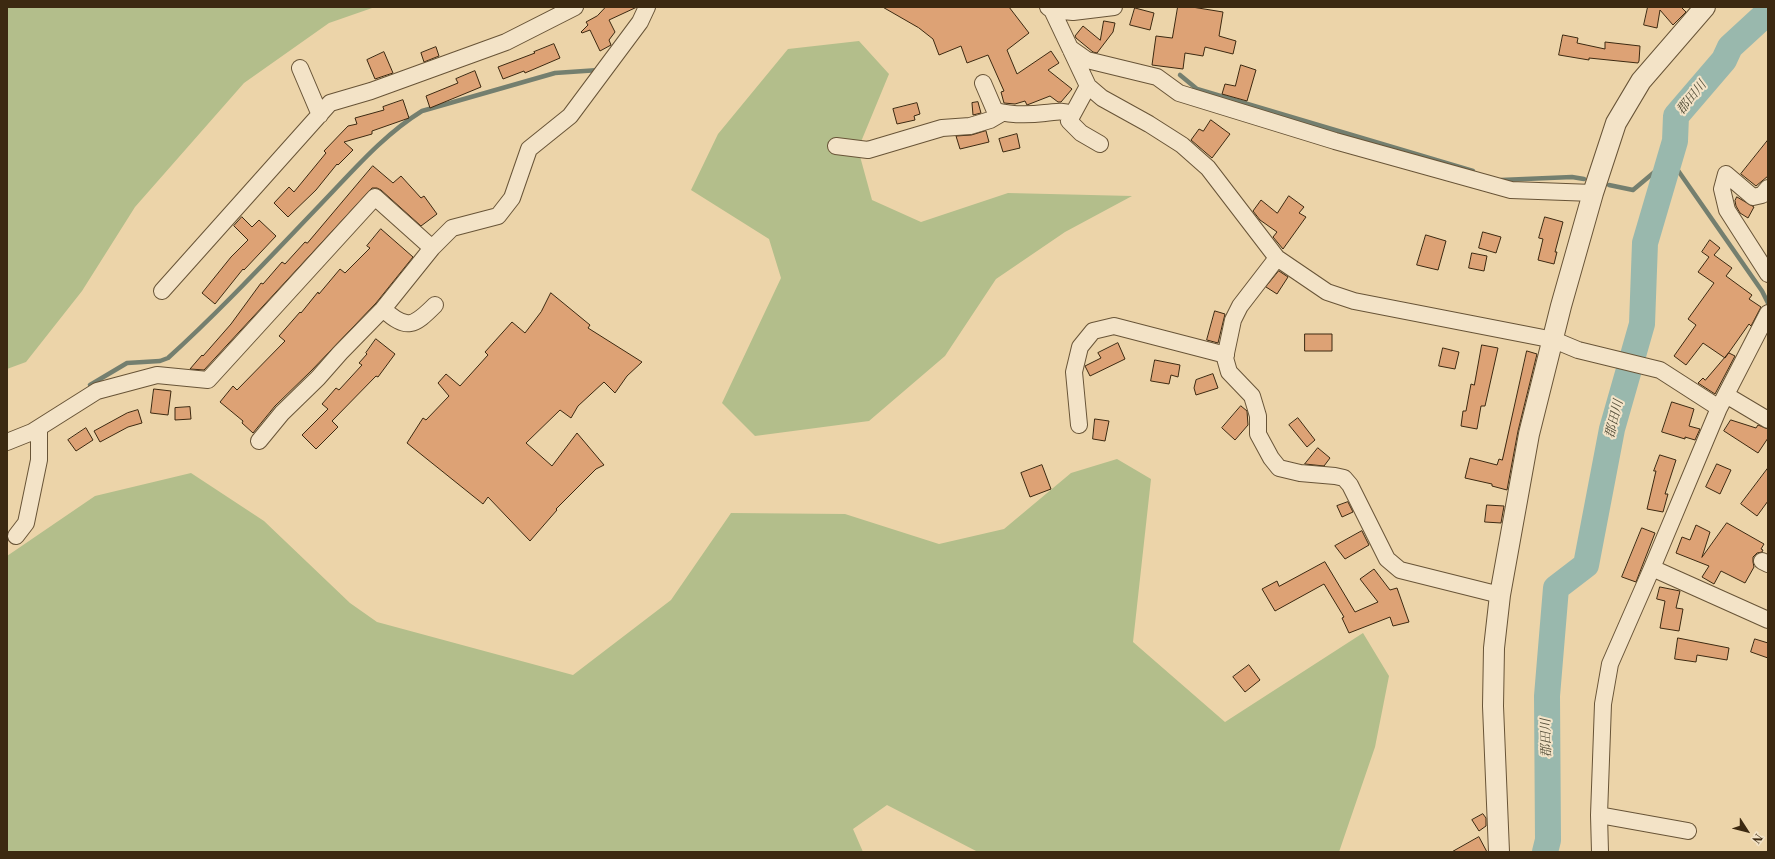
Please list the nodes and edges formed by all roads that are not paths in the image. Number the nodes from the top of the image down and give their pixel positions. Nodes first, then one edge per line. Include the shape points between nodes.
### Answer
1 (575, 7) edge
2 (647, 7) edge
3 (1114, 7) edge
4 (1706, 7) edge
5 (1050, 9) edge
6 (1069, 48) junction
7 (300, 68) dead end
8 (983, 83) dead end
9 (1088, 86) junction
10 (1002, 113) junction
11 (1072, 114) junction
12 (320, 115) junction
13 (1100, 144) dead end
14 (836, 146) dead end
15 (1768, 188) edge
16 (1593, 193) junction
17 (432, 248) junction
18 (1278, 258) junction
19 (1768, 274) edge
20 (162, 291) dead end
21 (435, 305) dead end
22 (383, 309) junction
23 (1767, 315) edge
24 (1554, 340) junction
25 (1226, 355) junction
26 (1722, 402) junction
27 (1768, 420) edge
28 (1079, 425) dead end
29 (40, 428) junction
30 (259, 441) dead end
31 (7, 442) edge
32 (16, 536) dead end
33 (1652, 568) junction
34 (1500, 595) junction
35 (1768, 620) edge
36 (1598, 815) junction
37 (1688, 831) dead end
38 (1499, 852) edge
39 (1600, 852) edge

1 - 12 street via 506,42 371,91 330,103
2 - 17 street via 640,22 570,116 529,149 512,198 498,216 452,228
3 - 5 street via 1074,12
4 - 16 street via 1638,87 1616,123
5 - 6 street
6 - 9 street
6 - 16 street via 1087,60 1156,77 1179,93 1335,141 1496,186 1511,190
7 - 12 street
8 - 10 street via 996,111
9 - 11 street
9 - 18 street via 1102,98 1182,144 1208,168
10 - 11 street via 1045,114 1060,110
10 - 14 street via 970,126 942,128 868,150
11 - 13 street via 1069,121 1081,133
12 - 20 street
15 - 19 street via 1762,195 1753,197 1726,174 1722,189 1727,210
16 - 24 street
17 - 22 street
17 - 29 street via 375,197 208,380 157,375 97,391
18 - 24 street via 1327,292 1354,301
18 - 25 street via 1240,306 1233,320
21 - 22 street via 413,324 390,316
22 - 30 street via 282,412
23 - 26 street
24 - 26 street via 1578,350 1660,370
24 - 34 street via 1530,434
25 - 28 street via 1114,326 1093,331 1080,347 1074,372
25 - 34 street via 1229,372 1252,396 1258,416 1258,434 1279,468 1344,478 1350,485 1386,559 1400,570
26 - 27 street
26 - 33 street
29 - 31 street
29 - 32 street via 39,460 26,523
33 - 35 street
33 - 36 street via 1610,664 1603,704
34 - 38 street via 1494,648 1493,706
36 - 37 street
36 - 39 street

